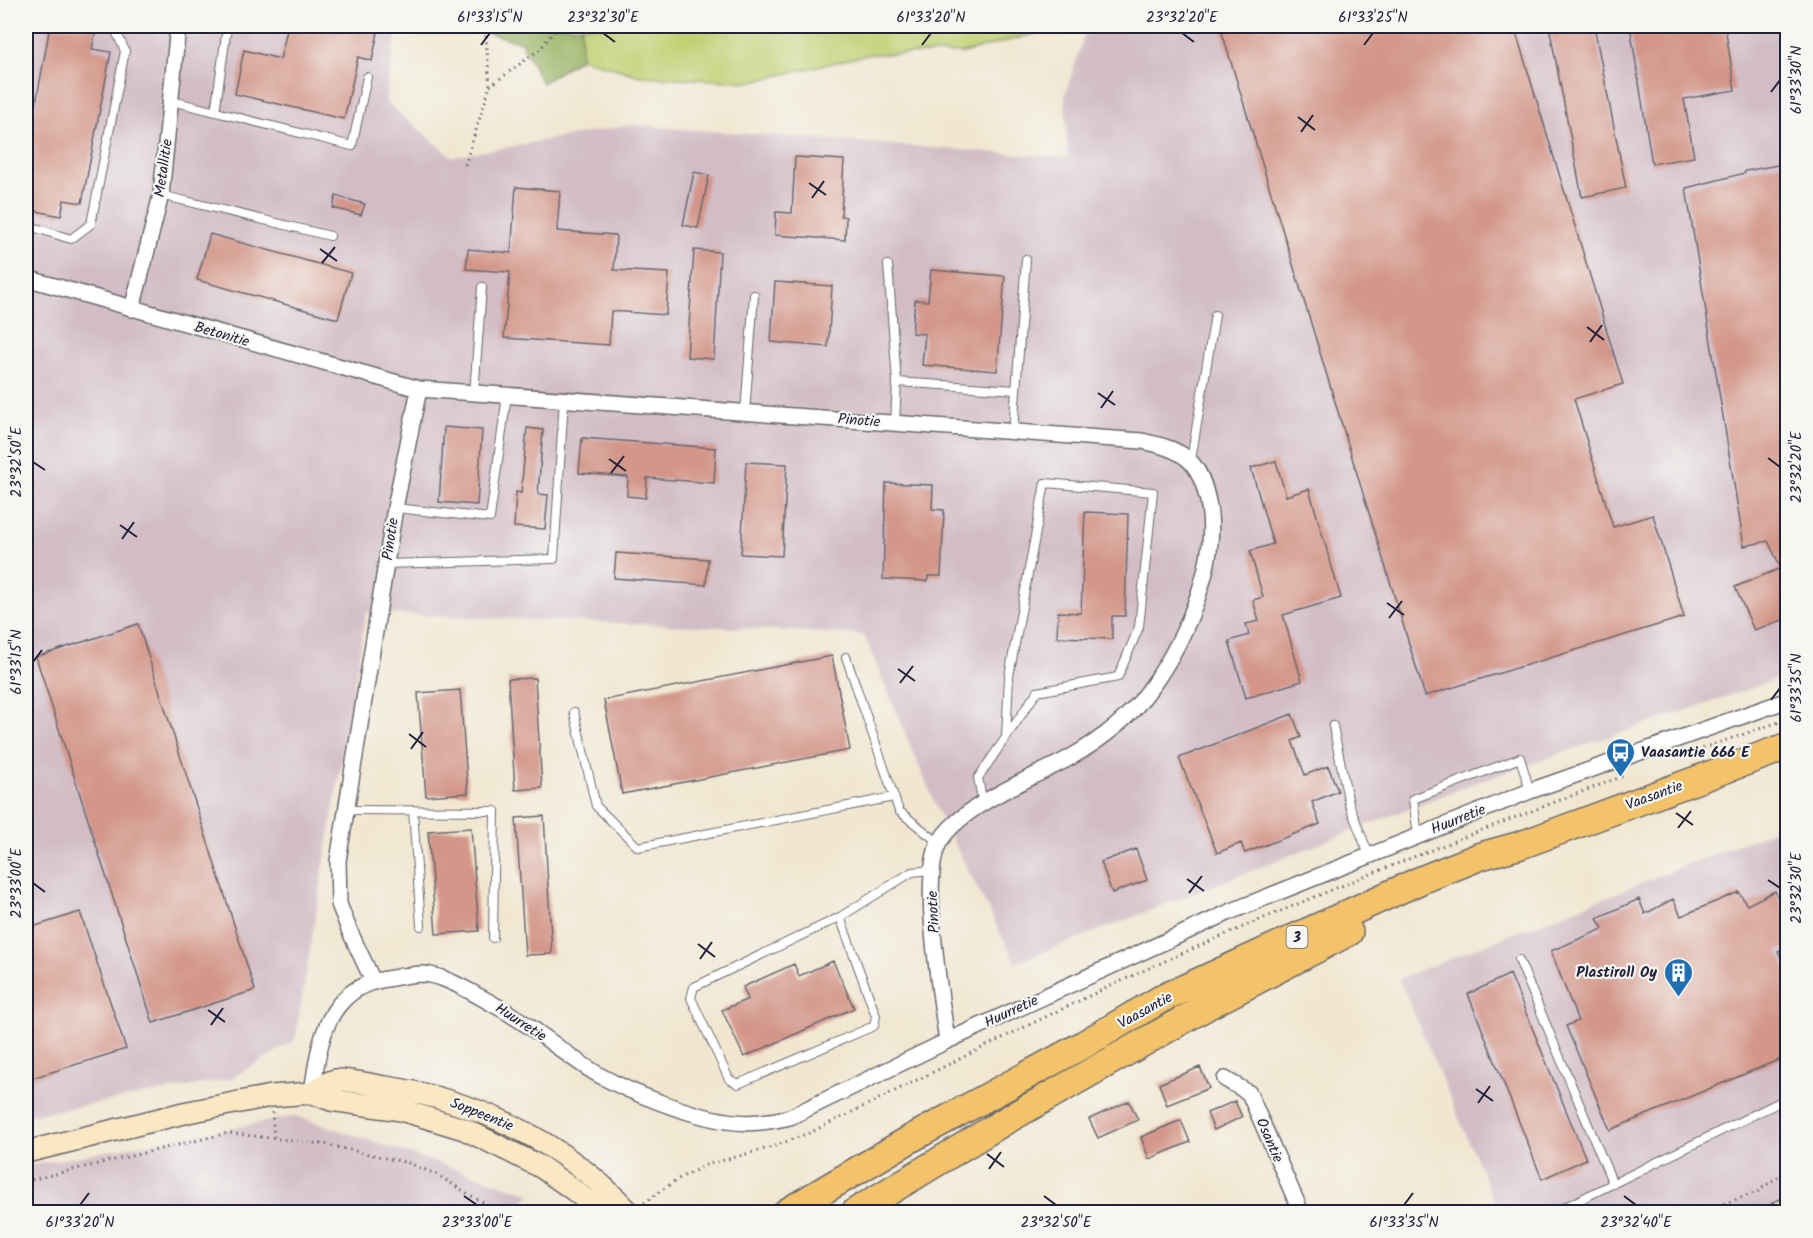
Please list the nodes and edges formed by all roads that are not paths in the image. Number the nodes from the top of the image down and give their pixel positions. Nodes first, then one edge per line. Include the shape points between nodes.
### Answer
1 (117, 26) edge
2 (178, 26) edge
3 (204, 26) edge
4 (367, 77) dead end
5 (172, 101) junction
6 (215, 112) junction
7 (161, 195) junction
8 (26, 225) edge
9 (330, 236) dead end
10 (1026, 259) dead end
11 (888, 265) dead end
12 (26, 278) edge
13 (482, 287) dead end
14 (754, 295) dead end
15 (132, 309) junction
16 (1215, 315) dead end
17 (897, 382) junction
18 (419, 389) junction
19 (1016, 390) junction
20 (474, 393) junction
21 (507, 395) junction
22 (564, 399) junction
23 (745, 412) junction
24 (895, 423) junction
25 (1013, 431) junction
26 (1191, 460) junction
27 (394, 508) junction
28 (387, 564) junction
29 (846, 657) dead end
30 (1788, 700) edge
31 (574, 712) dead end
32 (1333, 726) dead end
33 (1005, 738) junction
34 (1788, 746) edge
35 (1530, 791) junction
36 (894, 796) junction
37 (983, 804) junction
38 (346, 810) junction
39 (413, 810) junction
40 (1418, 835) junction
41 (939, 843) junction
42 (1521, 845) junction
43 (1369, 855) junction
44 (932, 870) junction
45 (840, 917) junction
46 (421, 926) dead end
47 (493, 938) dead end
48 (1519, 960) dead end
49 (373, 981) junction
50 (947, 1041) junction
51 (1225, 1079) dead end
52 (312, 1093) junction
53 (1788, 1098) edge
54 (26, 1152) edge
55 (1613, 1184) junction
56 (1788, 1208) edge
57 (1561, 1209) dead end
58 (633, 1210) edge
59 (601, 1212) edge
60 (787, 1212) edge
61 (855, 1212) edge
62 (1301, 1212) edge
63 (1779, 1212) edge

1 - 8 lane via 125,51 91,224 71,239
2 - 5 street, Metallitie
3 - 6 lane via 227,28
4 - 6 lane via 352,146
5 - 6 lane
5 - 7 street, Metallitie
7 - 9 lane
7 - 15 street, Metallitie
10 - 19 lane
11 - 17 lane
12 - 15 street, Betonitie
13 - 20 lane
14 - 23 lane
15 - 18 street, Betonitie
16 - 26 lane
17 - 19 lane
17 - 24 lane
18 - 20 street, Pinotie
18 - 27 street, Pinotie
19 - 25 lane
20 - 21 street, Pinotie
21 - 22 street, Pinotie
21 - 27 lane via 490,518
22 - 23 street, Pinotie
22 - 28 lane via 554,559
23 - 24 street, Pinotie
24 - 25 street, Pinotie
25 - 26 street, Pinotie via 1142,441 1167,446
26 - 37 street, Pinotie via 1205,487 1210,513 1209,547 1194,606 1162,671 1146,694 1102,738
27 - 28 street, Pinotie
28 - 38 street, Pinotie
29 - 36 lane
30 - 35 street, Huurretie
31 - 36 lane via 596,806 638,848
32 - 43 lane via 1349,804
33 - 33 lane via 1037,692 1118,677 1139,627 1154,492 1045,483 1009,676
33 - 37 lane via 978,778
34 - 42 highway, Vaasantie / 3
35 - 40 street, Huurretie
35 - 40 lane via 1520,758 1413,799
36 - 41 lane via 899,811
37 - 41 street, Pinotie via 947,831
38 - 39 lane
38 - 49 street, Pinotie via 338,861 339,904
39 - 46 lane
39 - 47 lane via 495,811
40 - 43 street, Huurretie
41 - 44 street, Pinotie
42 - 60 highway, Vaasantie / 3 via 1480,856 1421,880 1161,999
42 - 61 highway, Vaasantie / 3 via 1473,873 1387,912 1211,1004
43 - 50 street, Huurretie via 1221,916
44 - 45 lane via 912,872
44 - 50 street, Pinotie via 931,908
45 - 45 lane via 876,1016 874,1026 738,1084 729,1079 691,998 694,987
48 - 55 lane
49 - 50 street, Huurretie via 423,974 448,981 525,1024 599,1075 662,1102 726,1121 768,1122 790,1117
49 - 52 street, Huurretie via 354,989 334,1011 318,1051
51 - 62 street, Osantie via 1249,1093
52 - 54 main road, Soppeentie via 271,1096 188,1112
52 - 58 main road, Soppeentie via 335,1080 411,1091 494,1116 535,1137
52 - 59 main road, Soppeentie via 331,1100 401,1110 464,1129 541,1167
53 - 55 lane
55 - 57 lane
56 - 63 main road

